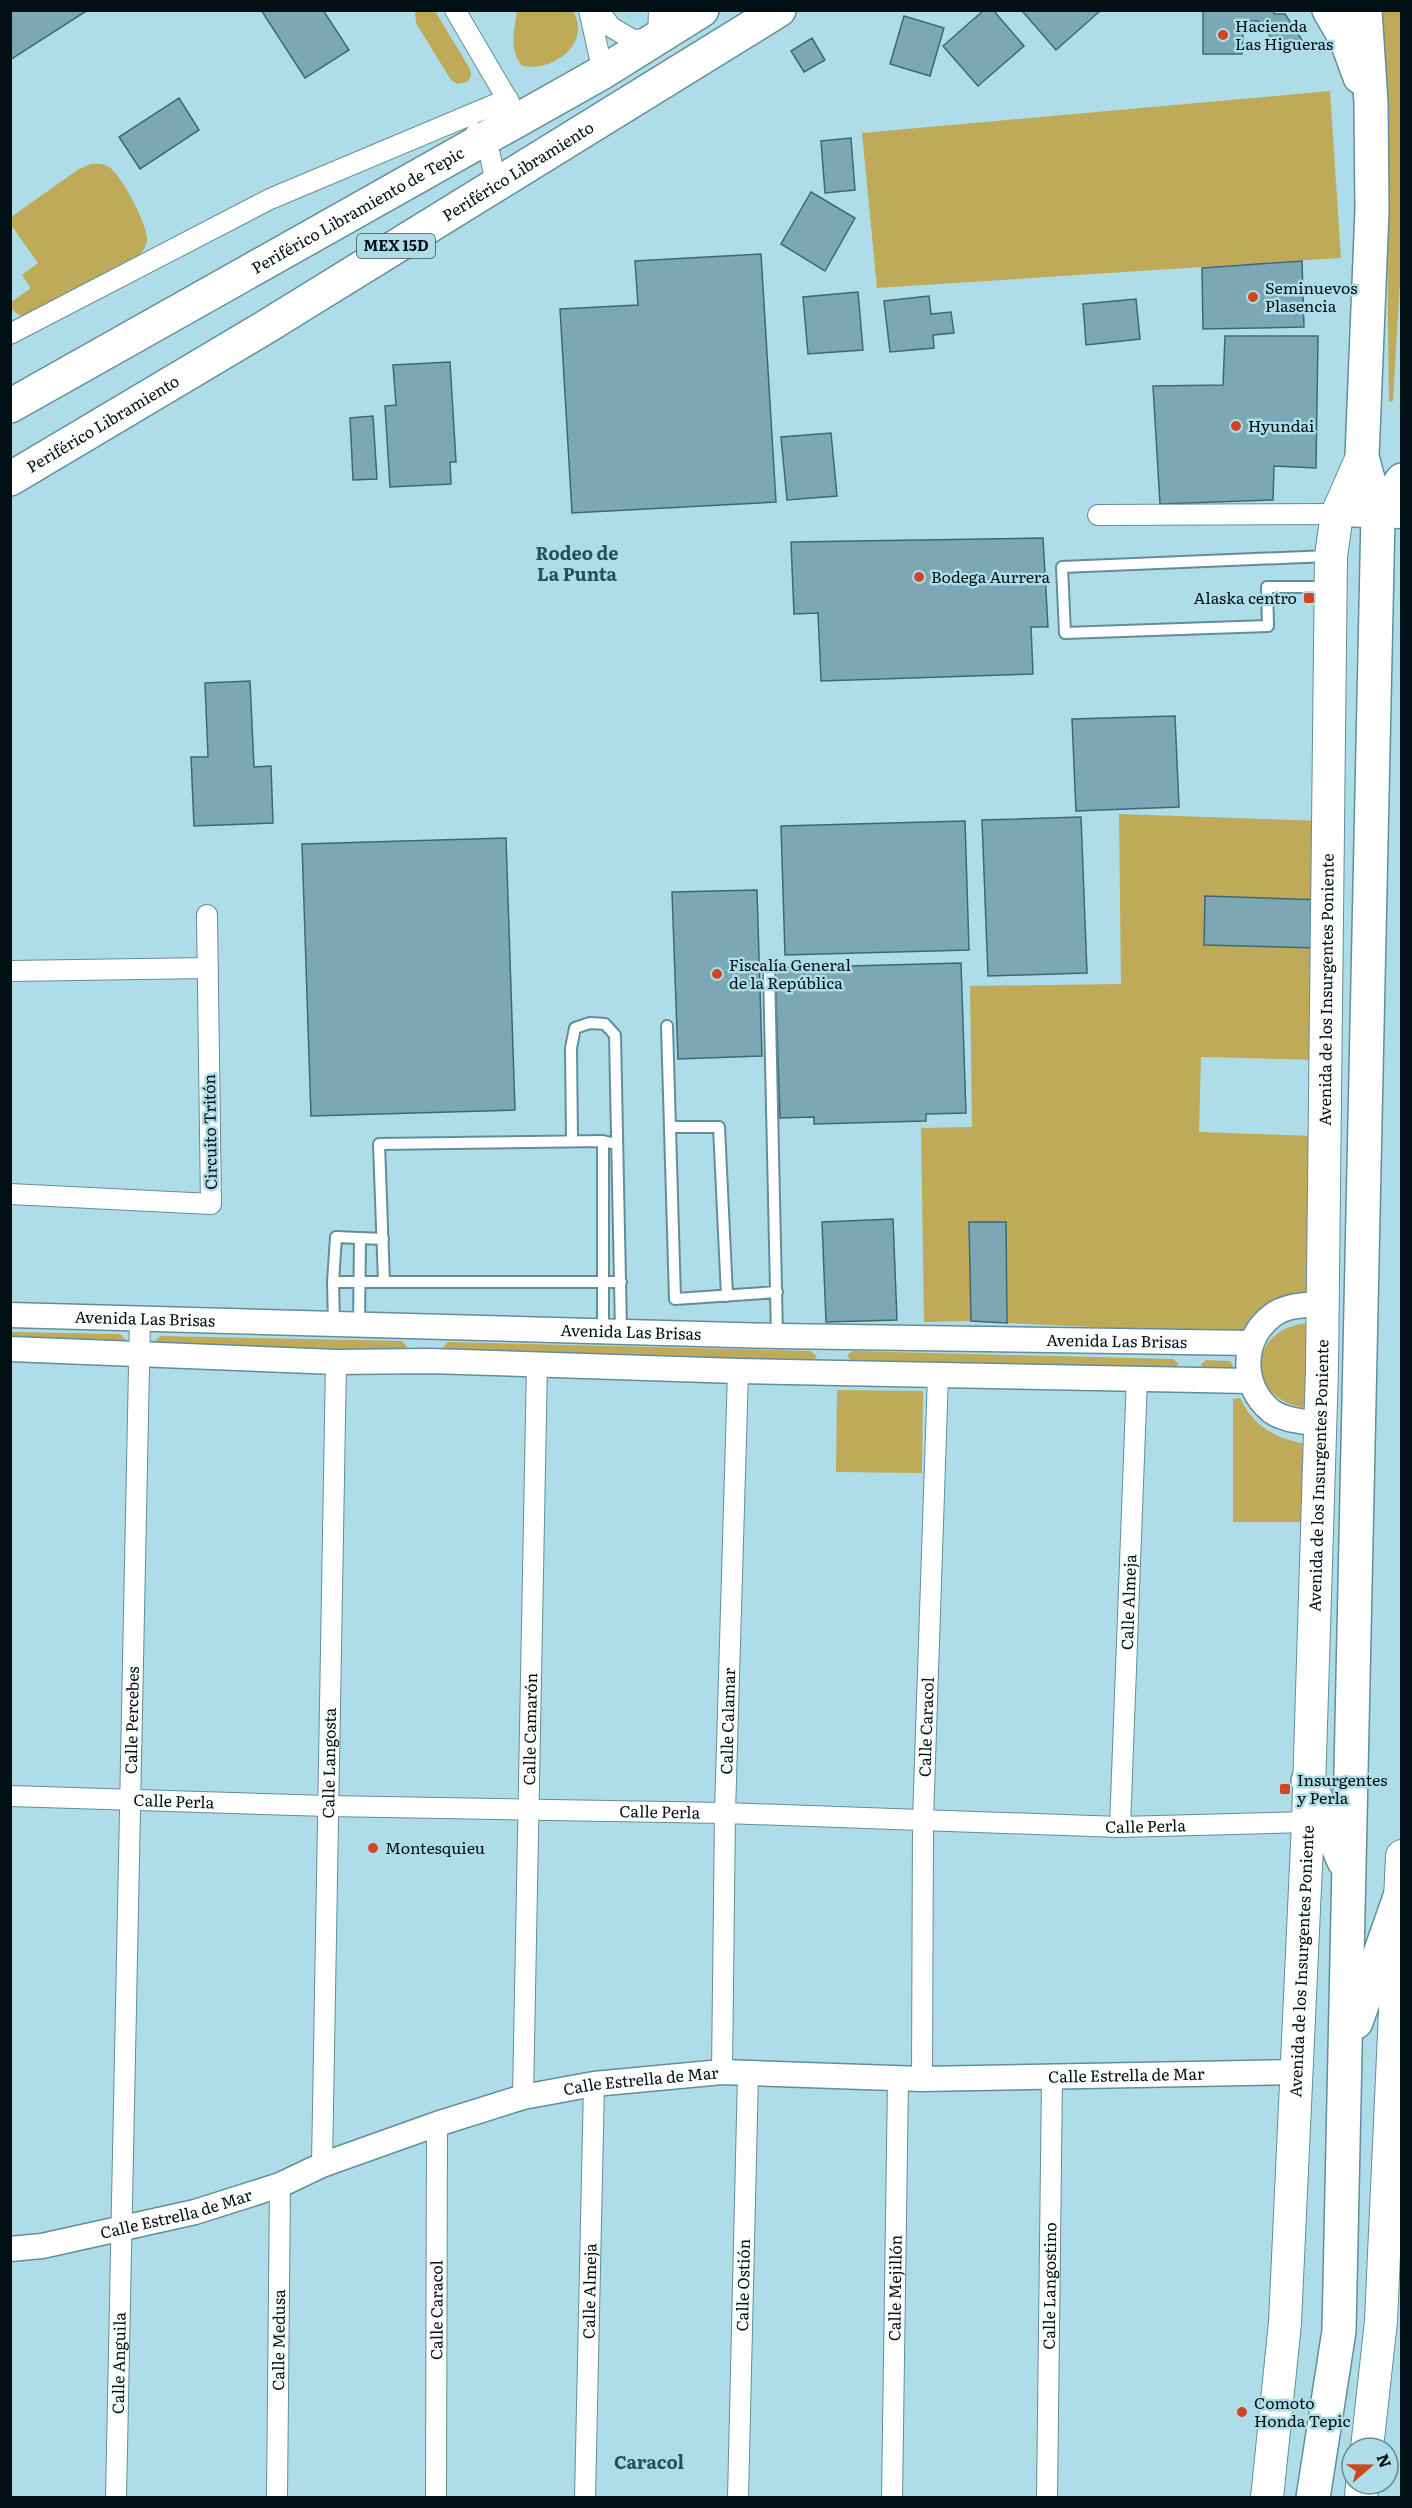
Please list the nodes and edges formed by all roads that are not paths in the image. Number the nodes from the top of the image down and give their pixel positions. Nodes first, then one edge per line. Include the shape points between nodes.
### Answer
1 (455, 10) edge
2 (589, 10) edge
3 (598, 10) edge
4 (702, 10) edge
5 (1329, 10) edge
6 (1365, 10) edge
7 (766, 15) edge
8 (658, 25) edge
9 (603, 72) junction
10 (1371, 103) junction
11 (513, 109) junction
12 (455, 120) junction
13 (482, 140) junction
14 (494, 174) junction
15 (264, 328) junction
16 (10, 334) edge
17 (10, 405) edge
18 (1362, 457) junction
19 (10, 479) edge
20 (1401, 480) edge
21 (1337, 514) junction
22 (1098, 515) dead end
23 (1390, 516) edge
24 (1332, 555) junction
25 (1332, 587) junction
26 (207, 915) dead end
27 (208, 968) junction
28 (768, 970) dead end
29 (10, 971) edge
30 (667, 1026) dead end
31 (670, 1127) junction
32 (572, 1141) junction
33 (603, 1141) junction
34 (616, 1144) junction
35 (602, 1187) junction
36 (618, 1188) junction
37 (10, 1194) edge
38 (604, 1236) junction
39 (620, 1236) junction
40 (360, 1239) junction
41 (383, 1239) junction
42 (359, 1281) junction
43 (333, 1282) junction
44 (384, 1282) junction
45 (603, 1282) junction
46 (621, 1282) junction
47 (777, 1292) junction
48 (727, 1296) junction
49 (1322, 1304) junction
50 (10, 1315) edge
51 (140, 1318) junction
52 (334, 1324) junction
53 (359, 1324) junction
54 (432, 1327) junction
55 (612, 1332) junction
56 (777, 1336) junction
57 (1193, 1342) junction
58 (1251, 1343) junction
59 (10, 1349) edge
60 (139, 1354) junction
61 (430, 1361) junction
62 (336, 1362) junction
63 (537, 1363) junction
64 (738, 1371) junction
65 (938, 1375) junction
66 (1137, 1378) junction
67 (1191, 1380) junction
68 (1250, 1381) junction
69 (1320, 1424) junction
70 (1308, 1781) junction
71 (10, 1796) edge
72 (129, 1801) junction
73 (328, 1806) junction
74 (530, 1809) junction
75 (725, 1813) junction
76 (924, 1820) junction
77 (1308, 1822) junction
78 (1120, 1827) junction
79 (1401, 1856) edge
80 (1348, 1871) junction
81 (1401, 1894) edge
82 (1399, 1960) edge
83 (1346, 2050) junction
84 (722, 2072) junction
85 (1296, 2072) junction
86 (748, 2073) junction
87 (1052, 2076) junction
88 (898, 2078) junction
89 (922, 2079) junction
90 (594, 2084) junction
91 (523, 2097) junction
92 (437, 2124) junction
93 (322, 2165) junction
94 (280, 2185) junction
95 (120, 2229) junction
96 (10, 2249) edge
97 (1391, 2324) edge
98 (1369, 2436) edge
99 (116, 2498) edge
100 (277, 2498) edge
101 (436, 2498) edge
102 (585, 2498) edge
103 (738, 2498) edge
104 (892, 2498) edge
105 (1047, 2498) edge
106 (1267, 2498) edge
107 (1313, 2498) edge

1 - 11 street
2 - 9 street
3 - 8 street via 611,27 633,40
4 - 8 highway, Periférico Libramiento de Tepic / MEX 15D
5 - 10 highway via 1346,39
6 - 10 highway, Avenida de los Insurgentes Poniente
7 - 8 highway via 676,46
7 - 15 highway, Periférico Libramiento / MEX 15D
8 - 9 highway, Periférico Libramiento de Tepic / MEX 15D
8 - 14 highway via 657,55 626,88
9 - 11 highway, Periférico Libramiento de Tepic / MEX 15D
10 - 18 highway, Avenida de los Insurgentes Poniente via 1372,210
11 - 12 street
11 - 13 highway, Periférico Libramiento de Tepic / MEX 15D
12 - 13 street via 469,125
12 - 16 street via 270,199
13 - 14 street
13 - 17 highway, Periférico Libramiento de Tepic / MEX 15D
14 - 15 highway via 347,265
15 - 19 highway, Periférico Libramiento / MEX 15D
18 - 21 main road, Avenida de los Insurgentes Poniente
18 - 23 highway, Avenida de los Insurgentes Poniente
20 - 23 highway
21 - 22 street
21 - 23 street
21 - 24 main road, Avenida de los Insurgentes Poniente
23 - 80 highway, Avenida de los Insurgentes Poniente
24 - 25 main road, Avenida de los Insurgentes Poniente
24 - 25 lane via 1062,567 1065,633 1268,626 1267,587
25 - 49 main road, Avenida de los Insurgentes Poniente
26 - 27 street, Circuito Tritón
27 - 29 street
27 - 37 street, Circuito Tritón via 211,1204
28 - 47 lane
30 - 31 lane
31 - 48 lane via 719,1127
31 - 48 lane via 675,1299
32 - 33 lane
32 - 34 lane via 575,1028 605,1024 615,1035
32 - 41 lane via 379,1144
33 - 34 lane
33 - 35 lane
34 - 36 lane
35 - 36 lane
35 - 38 lane
36 - 39 lane
38 - 39 lane
38 - 45 lane
39 - 46 lane
40 - 41 lane
40 - 42 lane
40 - 43 lane via 336,1237
41 - 44 lane
42 - 43 lane
42 - 44 lane
42 - 53 lane
43 - 52 lane
44 - 45 lane
45 - 46 lane
45 - 55 lane
46 - 55 lane
47 - 48 lane
47 - 56 lane
49 - 58 street via 1292,1306 1274,1314
49 - 69 main road, Avenida de los Insurgentes Poniente
50 - 51 street, Avenida Las Brisas
51 - 52 street, Avenida Las Brisas
51 - 60 street, Calle Percebes
52 - 53 street, Avenida Las Brisas
53 - 54 street, Avenida Las Brisas
54 - 55 street, Avenida Las Brisas
54 - 61 street
55 - 56 street, Avenida Las Brisas
56 - 57 street, Avenida Las Brisas
57 - 58 street, Avenida Las Brisas
57 - 67 street
58 - 68 street via 1247,1362
59 - 60 street, Avenida Las Brisas
60 - 62 street, Avenida Las Brisas
60 - 72 street, Calle Percebes
61 - 62 street, Avenida Las Brisas
61 - 63 street, Avenida Las Brisas
62 - 73 street, Calle Langosta
63 - 64 street, Avenida Las Brisas
63 - 74 street, Calle Camarón
64 - 65 street, Avenida Las Brisas
64 - 75 street, Calle Calamar
65 - 66 street, Avenida Las Brisas
65 - 76 street, Calle Caracol
66 - 67 street, Avenida Las Brisas
66 - 78 street, Calle Almeja
67 - 68 street, Avenida Las Brisas
68 - 69 street via 1272,1411 1289,1420
69 - 70 main road, Avenida de los Insurgentes Poniente
70 - 77 main road, Avenida de los Insurgentes Poniente
70 - 80 highway
71 - 72 street, Calle Perla
72 - 73 street, Calle Perla
72 - 95 street, Calle Percebes
73 - 74 street, Calle Perla
73 - 93 street, Calle Langosta
74 - 75 street, Calle Perla
74 - 91 street, Calle Camarón
75 - 76 street, Calle Perla
75 - 84 street, Calle Calamar
76 - 78 street, Calle Perla
76 - 89 street, Calle Caracol
77 - 78 street, Calle Perla
77 - 85 main road, Avenida de los Insurgentes Poniente
79 - 81 main road
80 - 83 highway, Avenida de los Insurgentes Poniente
81 - 82 main road
81 - 83 highway
82 - 97 main road
83 - 107 highway, Avenida de los Insurgentes Poniente via 1339,2331
84 - 86 street, Calle Estrella de Mar
84 - 90 street, Calle Estrella de Mar
85 - 87 street, Calle Estrella de Mar
85 - 106 main road, Avenida de los Insurgentes Poniente via 1285,2323
86 - 88 street, Calle Estrella de Mar
86 - 103 street, Calle Ostión
87 - 89 street, Calle Estrella de Mar
87 - 105 street, Calle Langostino
88 - 89 street, Calle Estrella de Mar
88 - 104 street, Calle Mejillón
90 - 91 street, Calle Estrella de Mar
90 - 102 street, Calle Almeja
91 - 92 street, Calle Estrella de Mar
92 - 93 street, Calle Estrella de Mar
92 - 101 street, Calle Caracol
93 - 94 street, Calle Estrella de Mar
94 - 95 street, Calle Estrella de Mar via 195,2212
94 - 100 street, Calle Medusa
95 - 96 street, Calle Estrella de Mar
95 - 99 street, Calle Anguila
97 - 98 main road

